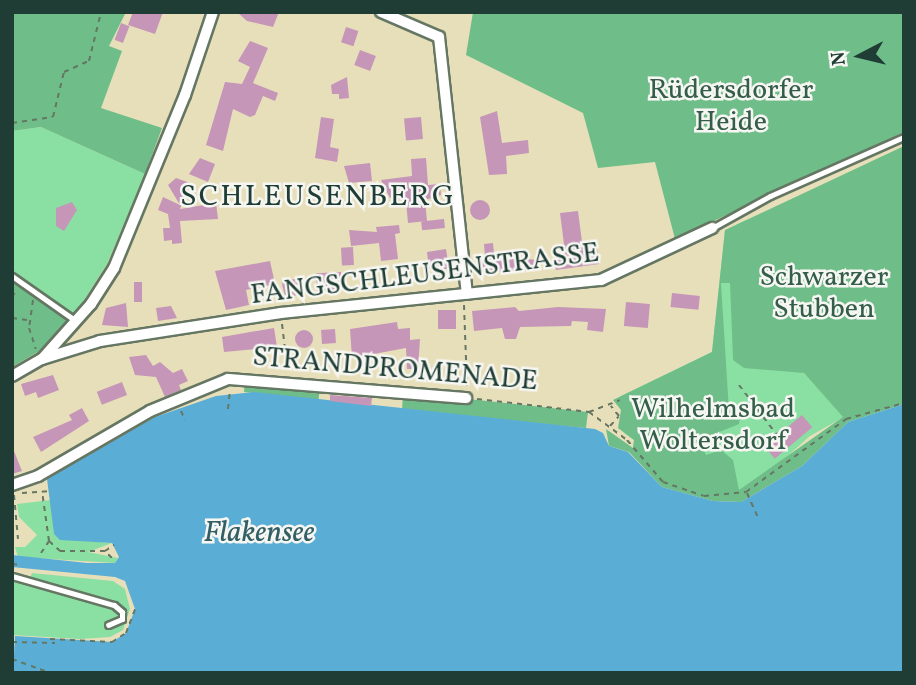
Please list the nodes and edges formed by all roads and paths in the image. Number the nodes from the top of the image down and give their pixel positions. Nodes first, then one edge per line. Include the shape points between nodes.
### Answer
1 (101, 12) edge
2 (213, 12) edge
3 (381, 12) edge
4 (12, 123) edge
5 (904, 137) edge
6 (712, 228) joint
7 (12, 276) edge
8 (21, 282) junction
9 (35, 292) junction
10 (465, 293) junction
11 (12, 297) edge
12 (281, 313) junction
13 (12, 318) edge
14 (28, 320) junction
15 (76, 321) junction
16 (34, 346) dead end
17 (42, 359) junction
18 (12, 376) edge
19 (287, 382) junction
20 (739, 385) dead end
21 (231, 393) dead end
22 (466, 398) junction
23 (620, 400) dead end
24 (904, 403) edge
25 (609, 405) junction
26 (228, 409) dead end
27 (589, 412) junction
28 (609, 426) junction
29 (777, 435) dead end
30 (13, 488) edge
31 (42, 491) junction
32 (48, 491) dead end
33 (746, 492) junction
34 (13, 500) edge
35 (758, 518) dead end
36 (18, 539) dead end
37 (48, 541) junction
38 (114, 545) dead end
39 (105, 551) junction
40 (41, 553) dead end
41 (112, 558) dead end
42 (12, 564) edge
43 (22, 565) dead end
44 (12, 576) edge
45 (135, 609) dead end
46 (108, 625) dead end
47 (50, 639) dead end
48 (12, 642) edge
49 (55, 643) dead end
50 (12, 659) edge
51 (50, 673) edge

1 - 4 path via 89,61 64,72 53,117
2 - 15 street via 185,96 114,268
3 - 10 street via 439,37
5 - 6 lane, FANGSCHLEUSENSTRASSE via 770,196
6 - 10 street, FANGSCHLEUSENSTRASSE via 601,280
7 - 8 lane
8 - 9 lane
8 - 11 path
9 - 14 path
9 - 15 lane
10 - 12 street, FANGSCHLEUSENSTRASSE
10 - 22 path
12 - 17 street, FANGSCHLEUSENSTRASSE via 100,341
12 - 19 path
13 - 14 path
14 - 16 path
15 - 17 street
17 - 18 street, FANGSCHLEUSENSTRASSE
19 - 22 street, STRANDPROMENADE
19 - 30 street, STRANDPROMENADE via 250,377 211,385 150,411
20 - 29 path
21 - 26 path
22 - 27 path, STRANDPROMENADE
23 - 25 path
24 - 33 path via 845,419
25 - 27 path
25 - 28 path via 619,416
27 - 28 path
28 - 33 path via 663,482 704,496
30 - 31 path
30 - 34 path
31 - 32 path
31 - 37 path
33 - 35 path
34 - 36 path
37 - 39 path via 60,551
37 - 40 path
38 - 39 path
39 - 41 path
42 - 43 path
44 - 46 lane via 114,606 122,612 122,619
45 - 47 path via 133,622 119,639 79,643
48 - 49 path
50 - 51 path

